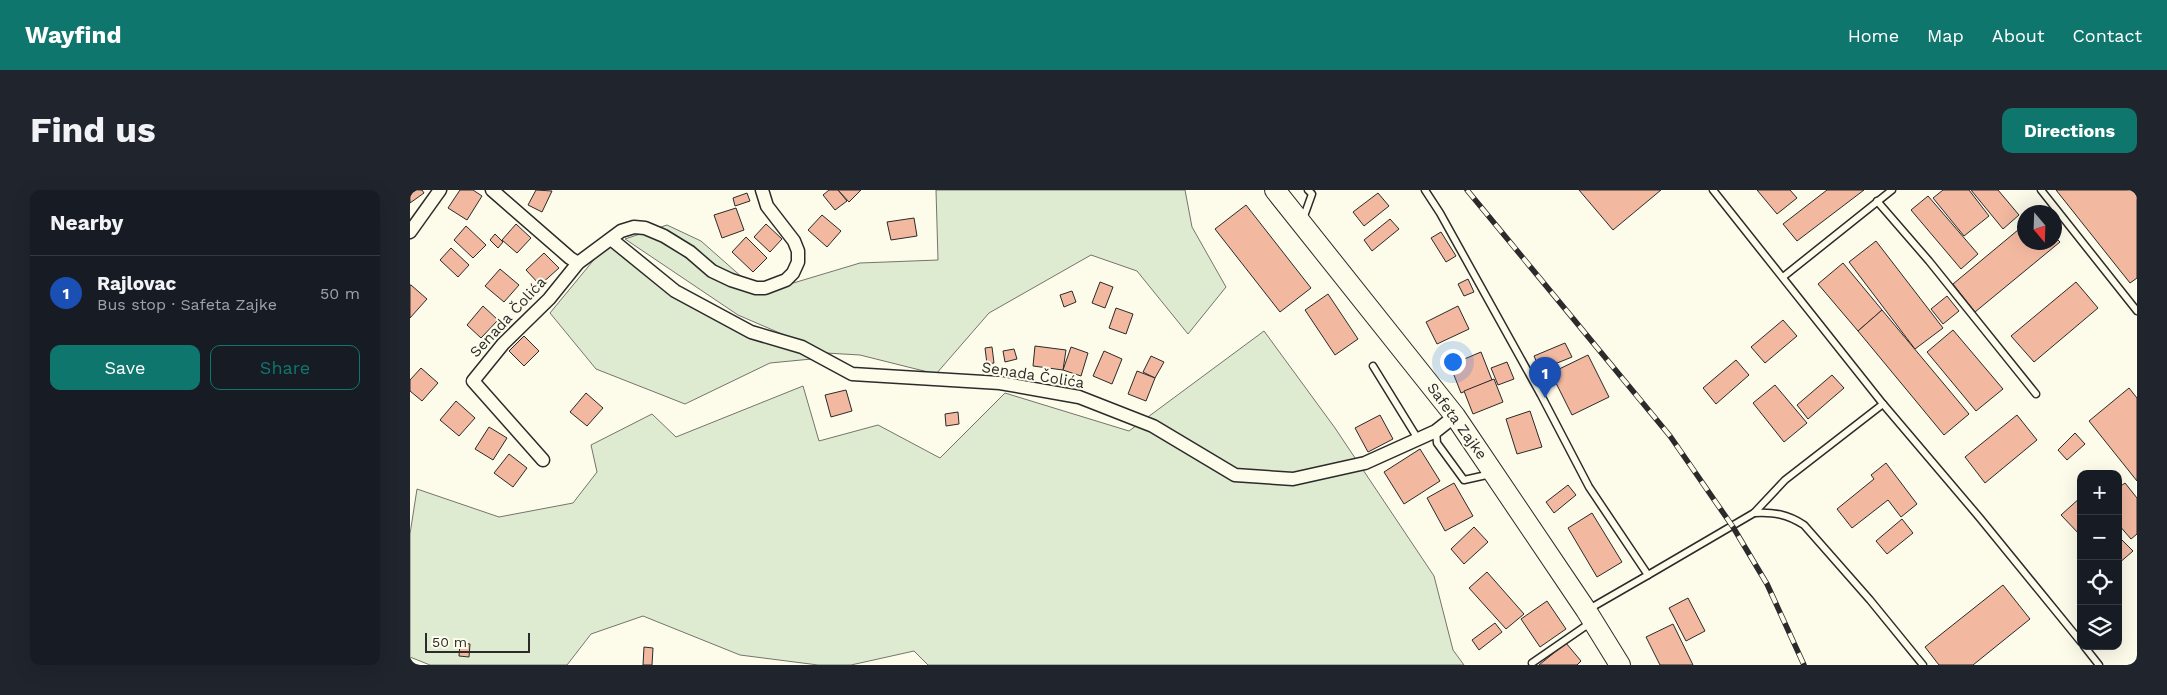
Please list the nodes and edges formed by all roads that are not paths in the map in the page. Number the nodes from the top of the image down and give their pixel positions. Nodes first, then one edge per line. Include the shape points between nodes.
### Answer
1 (440, 190) edge
2 (492, 190) edge
3 (762, 190) edge
4 (1275, 190) edge
5 (1308, 190) edge
6 (1425, 190) edge
7 (1712, 190) edge
8 (1892, 190) edge
9 (2041, 190) edge
10 (1877, 201) junction
11 (1302, 223) junction
12 (410, 232) edge
13 (611, 239) junction
14 (578, 263) junction
15 (1783, 277) junction
16 (2137, 310) edge
17 (1373, 366) dead end
18 (2036, 394) dead end
19 (1883, 404) junction
20 (1455, 416) junction
21 (1436, 431) junction
22 (1418, 439) junction
23 (544, 460) dead end
24 (1494, 473) junction
25 (1754, 513) junction
26 (1648, 575) junction
27 (1590, 616) junction
28 (2077, 637) edge
29 (2087, 650) edge
30 (1532, 663) dead end
31 (1620, 665) edge
32 (1922, 665) edge
33 (2099, 665) edge

1 - 12 street
2 - 14 street
3 - 13 street, Senada Čolića via 767,206 798,251 793,273 776,286 756,288 731,280 712,271 664,236 645,228 621,231
4 - 11 main road, Safeta Zajke
5 - 11 lane via 1312,194
6 - 26 lane via 1589,487
7 - 15 lane
8 - 10 lane
9 - 16 lane
10 - 15 lane
10 - 18 lane via 1929,260
11 - 20 main road, Safeta Zajke
13 - 14 street, Senada Čolića
13 - 22 street, Senada Čolića via 674,291 751,332 802,347 852,374 1000,383 1079,396 1153,426 1235,475 1293,479 1365,462
14 - 23 street, Senada Čolića via 473,381
15 - 19 lane
17 - 22 lane
19 - 25 lane via 1786,480
19 - 28 lane
20 - 21 street, Senada Čolića
20 - 24 main road, Safeta Zajke
21 - 22 street, Senada Čolića
21 - 24 lane via 1436,444 1464,480
24 - 27 main road, Safeta Zajke
25 - 26 lane
25 - 32 lane via 1775,512 1804,526
26 - 27 lane
27 - 30 lane
27 - 31 main road, Safeta Zajke
29 - 33 lane

